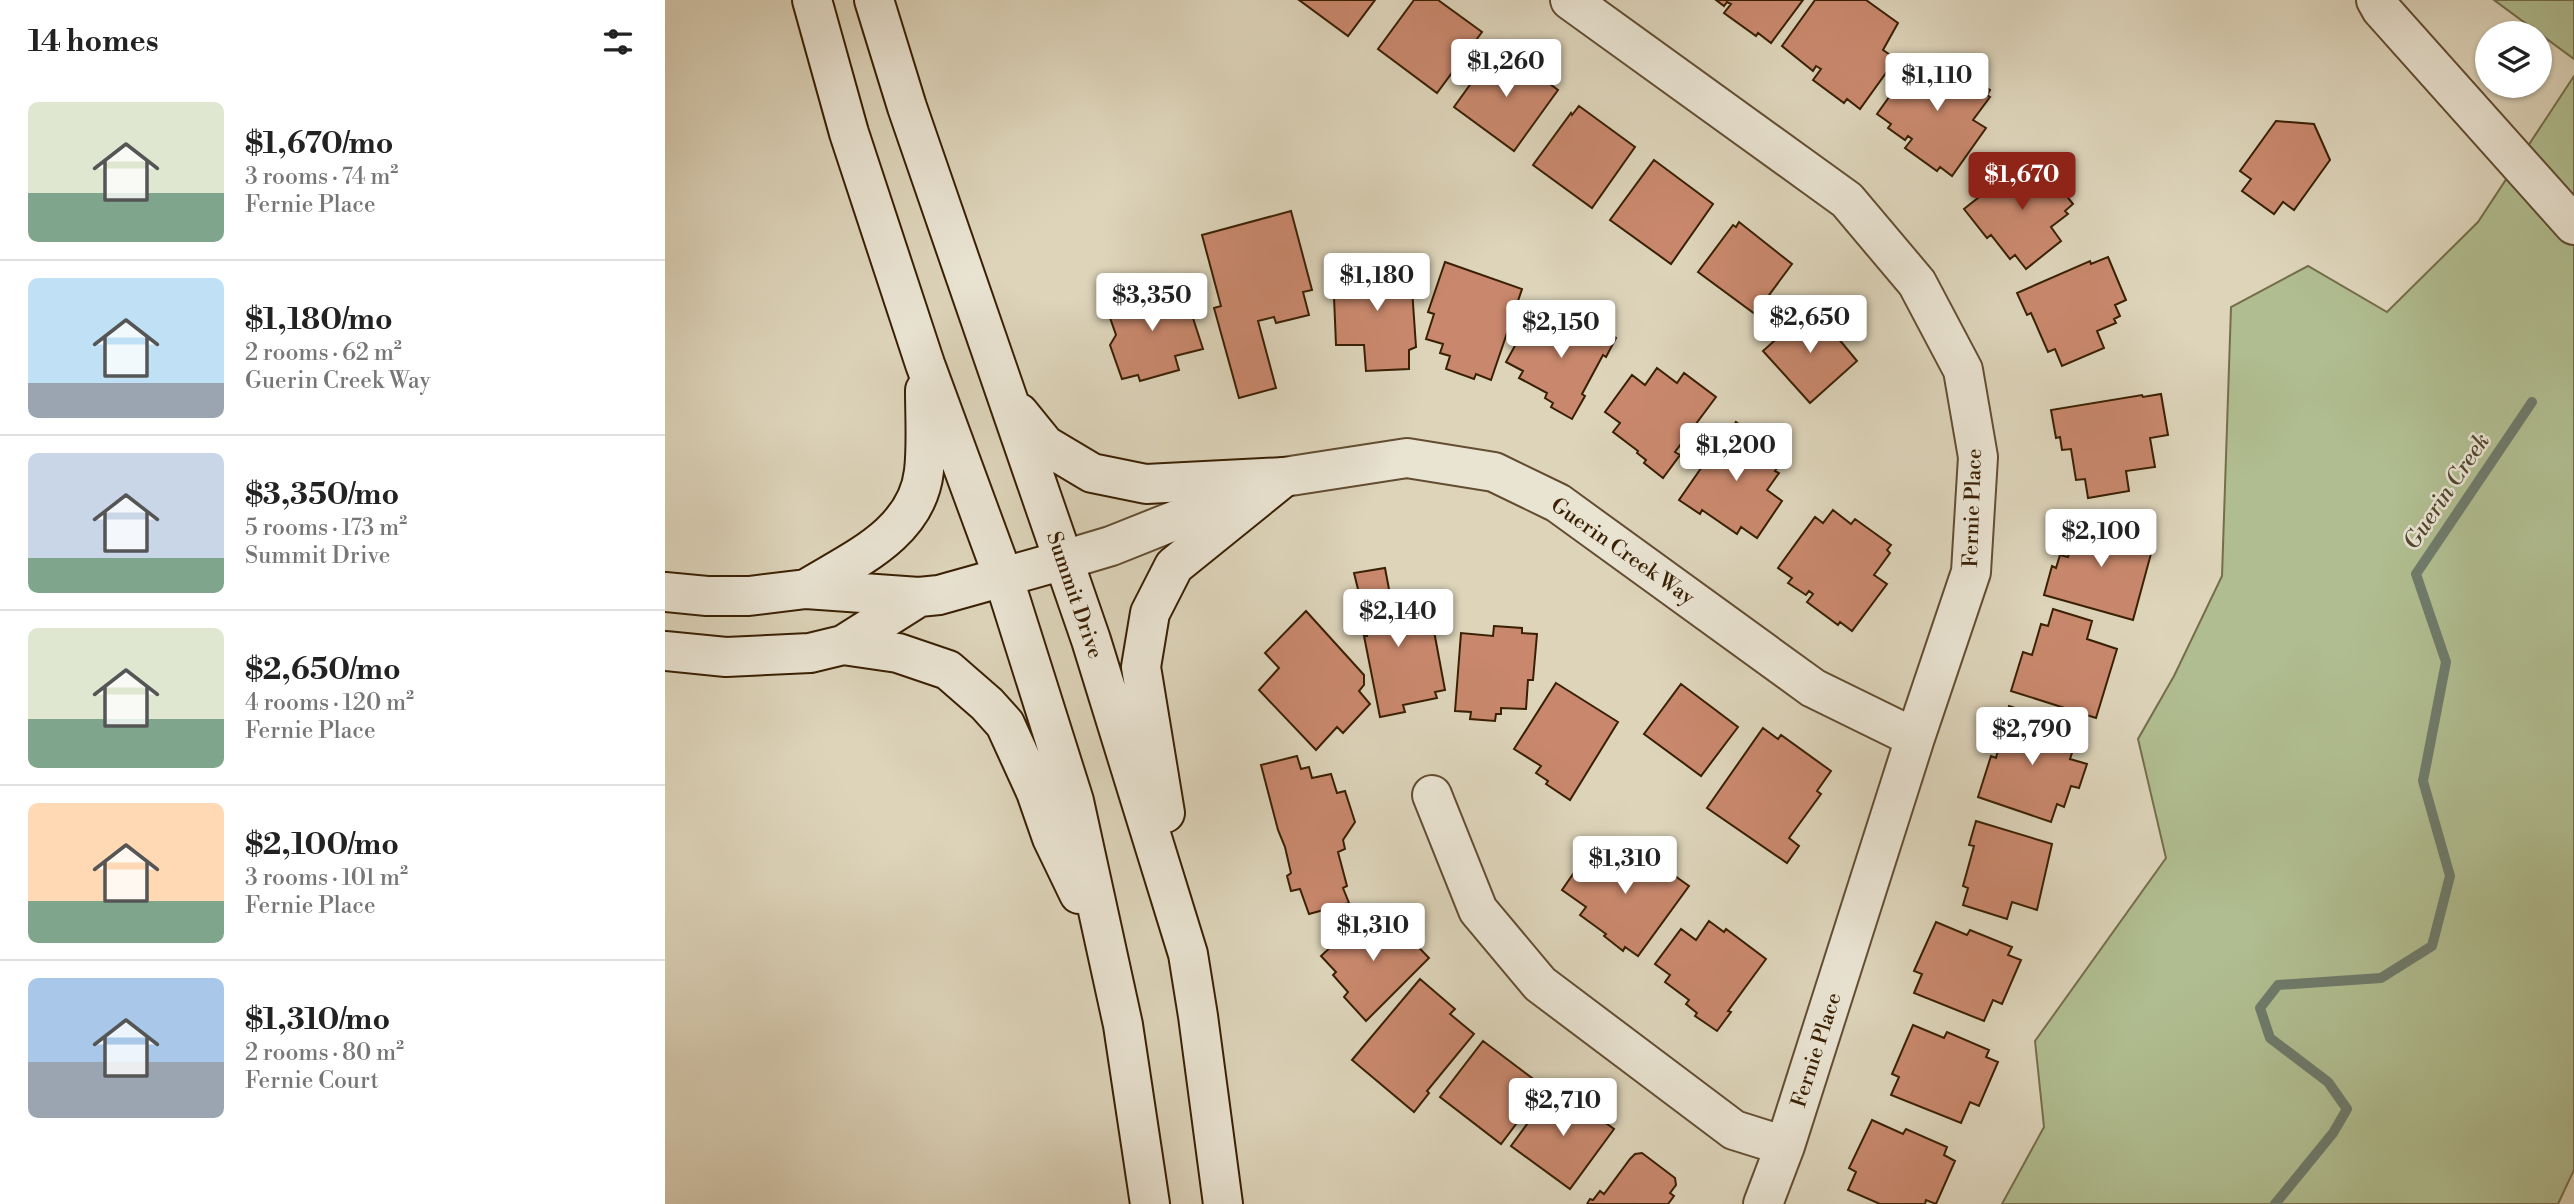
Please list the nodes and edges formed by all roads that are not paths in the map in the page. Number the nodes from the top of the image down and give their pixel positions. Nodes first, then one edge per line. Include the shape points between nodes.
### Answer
1 (813, 0) edge
2 (874, 0) edge
3 (1570, 0) edge
4 (2376, 0) edge
5 (2574, 225) edge
6 (925, 364) junction
7 (1007, 398) junction
8 (1284, 477) junction
9 (1064, 560) junction
10 (1003, 576) junction
11 (806, 589) junction
12 (665, 592) edge
13 (919, 597) junction
14 (843, 645) junction
15 (665, 651) edge
16 (1915, 738) junction
17 (1432, 795) dead end
18 (1105, 950) junction
19 (1188, 954) junction
20 (1785, 1146) junction
21 (1150, 1204) edge
22 (1223, 1204) edge
23 (1763, 1204) edge

1 - 6 main road via 849,133
2 - 7 main road, Summit Drive
3 - 16 main road, Fernie Place via 1847,200 1917,283 1963,370 1978,457 1971,572
4 - 5 main road
6 - 10 main road
6 - 11 main road via 924,472 908,513 887,538
7 - 8 main road via 1045,445 1092,473 1146,484
7 - 9 main road, Summit Drive
8 - 9 main road, Guerin Creek Way
8 - 16 main road, Guerin Creek Way via 1407,458 1494,472 1558,503 1812,688
8 - 19 main road via 1174,566 1150,613 1141,667
9 - 10 main road, Guerin Creek Way
9 - 19 main road, Summit Drive
10 - 13 main road, Guerin Creek Way
10 - 18 main road via 1074,800
11 - 12 main road via 749,596
11 - 13 main road
13 - 14 main road
14 - 15 main road via 768,657
14 - 18 main road via 898,653 948,670 1005,724
16 - 20 main road, Fernie Place
17 - 20 main road via 1478,910 1540,984 1734,1130
18 - 21 main road via 1123,1026
19 - 22 main road, Summit Drive
20 - 23 main road, Fernie Place

